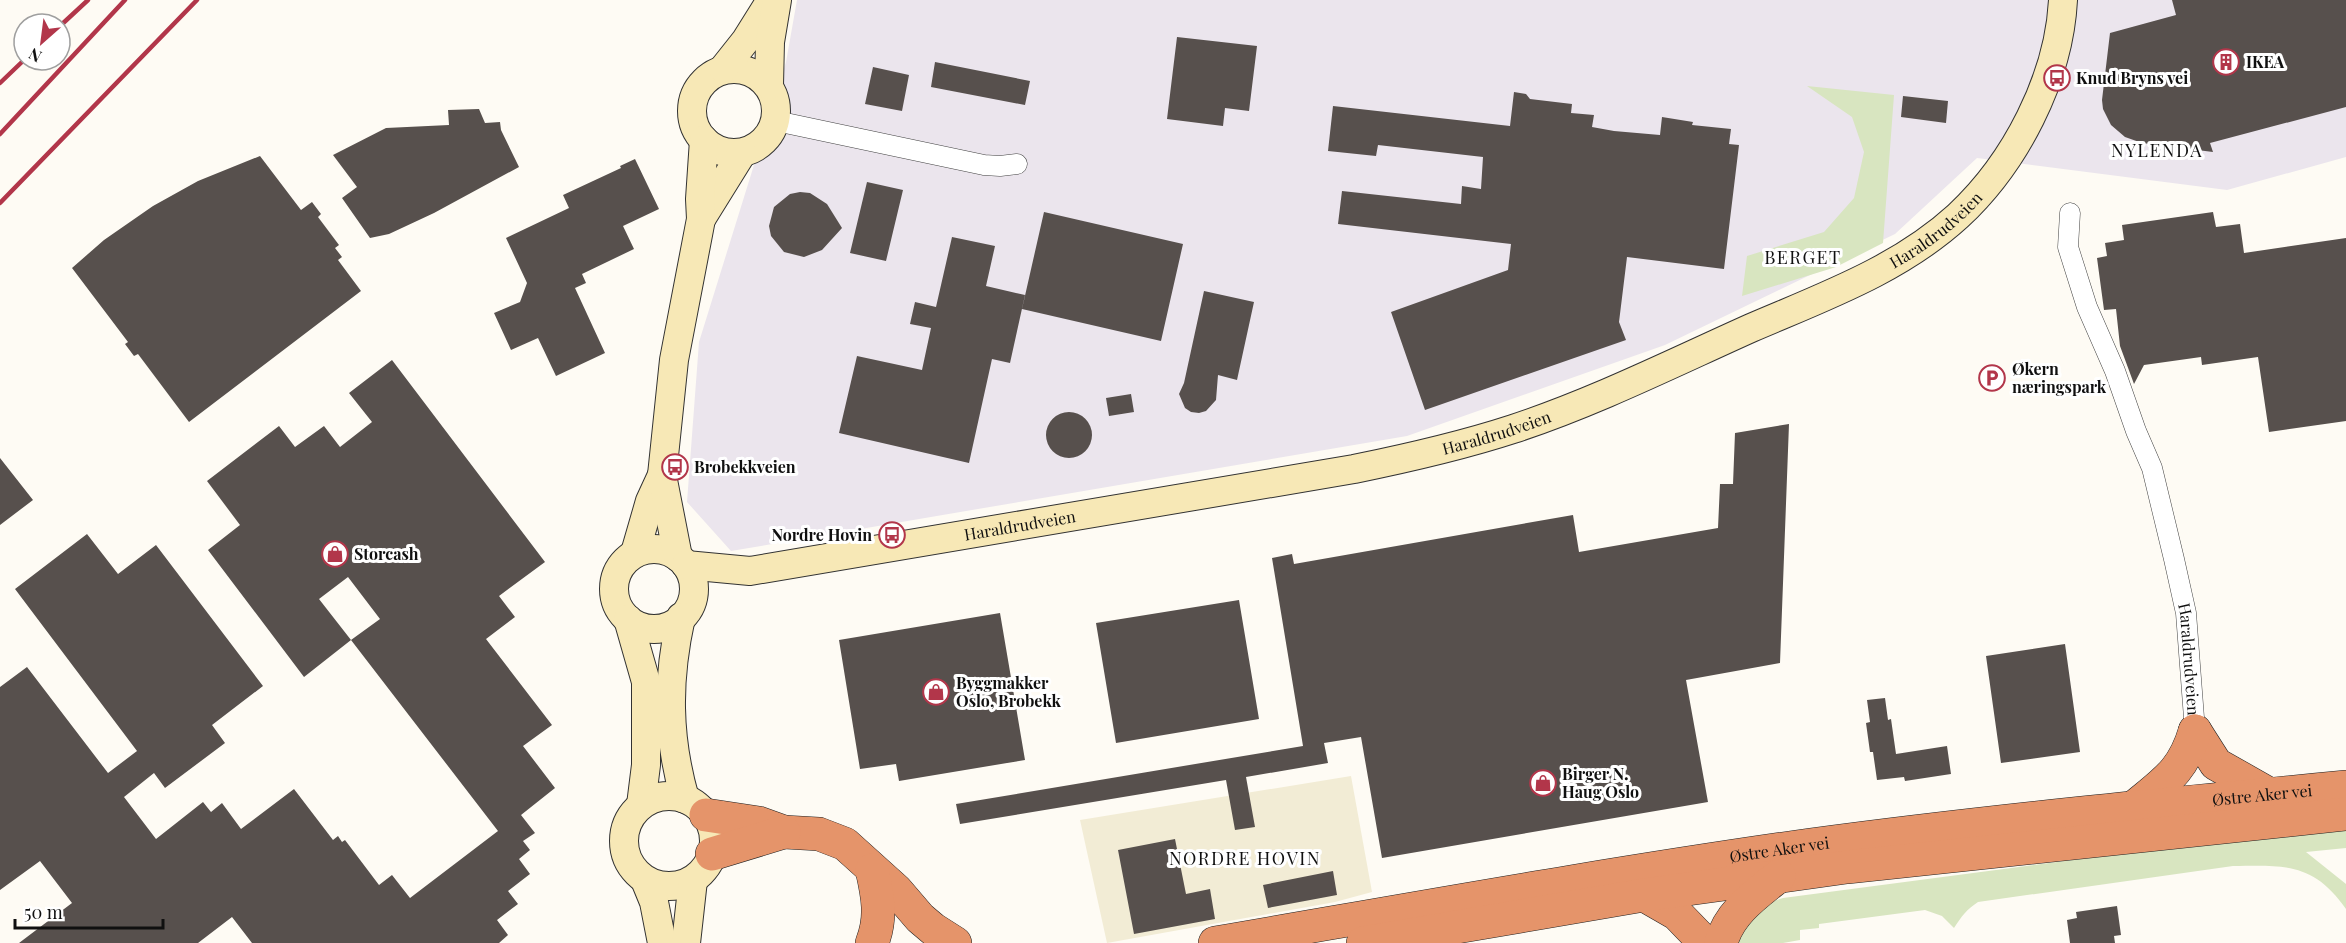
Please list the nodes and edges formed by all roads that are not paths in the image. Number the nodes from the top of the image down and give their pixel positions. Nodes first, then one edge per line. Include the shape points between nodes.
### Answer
1 (771, 0) edge
2 (777, 0) edge
3 (2063, 0) edge
4 (723, 69) junction
5 (768, 85) junction
6 (776, 121) junction
7 (704, 140) junction
8 (742, 153) junction
9 (1017, 164) dead end
10 (2070, 213) dead end
11 (701, 219) junction
12 (662, 475) junction
13 (635, 553) junction
14 (682, 561) junction
15 (750, 571) junction
16 (685, 613) junction
17 (628, 619) junction
18 (2195, 731) junction
19 (2346, 787) edge
20 (2269, 794) junction
21 (640, 805) junction
22 (695, 807) junction
23 (2133, 808) junction
24 (2346, 814) edge
25 (784, 832) junction
26 (712, 854) junction
27 (872, 870) junction
28 (1779, 876) junction
29 (645, 880) junction
30 (693, 880) junction
31 (1644, 895) junction
32 (662, 943) edge
33 (686, 943) edge
34 (872, 943) edge
35 (955, 943) edge
36 (1215, 943) edge
37 (1363, 943) edge
38 (1705, 943) edge
39 (1721, 943) edge

1 - 4 street
2 - 5 street
3 - 15 street, Haraldrudveien via 2052,61 2019,137 1983,189 1939,232 1854,284 1594,398 1480,439 1395,460
4 - 5 street via 740,68 756,74
4 - 7 street via 701,84 693,99 694,124
5 - 6 street via 777,109
6 - 8 street via 763,142
6 - 9 street via 984,165
7 - 8 street via 721,151
7 - 11 street
8 - 11 street
10 - 18 street, Haraldrudveien via 2068,247 2087,307 2152,468 2171,546 2186,613
11 - 12 street via 674,360
12 - 13 street
12 - 14 street
13 - 14 street via 657,549
13 - 17 street via 621,566 614,584 616,603
14 - 15 street, Haraldrudveien
14 - 16 street via 694,586
15 - 16 street, Haraldrudveien via 702,597
16 - 17 street via 655,629
16 - 22 street via 672,664 671,709 674,750
17 - 21 street via 646,682 646,747
18 - 20 highway via 2216,764
18 - 23 highway via 2177,770
19 - 20 highway, Østre Aker vei
20 - 23 highway, Østre Aker vei
21 - 22 street via 657,797 676,796
21 - 29 street via 623,838 628,862
22 - 25 highway
22 - 26 street via 714,834
23 - 36 highway, Østre Aker vei via 1846,841 1633,871
24 - 28 highway, Østre Aker vei via 1925,857
25 - 26 highway
25 - 27 highway via 832,837 853,850
26 - 30 street via 705,869
27 - 34 highway via 879,923
27 - 35 highway via 927,924
28 - 31 highway, Østre Aker vei
28 - 39 highway via 1732,918
29 - 30 street via 664,886
29 - 32 street
30 - 33 street
31 - 37 highway, Østre Aker vei
31 - 38 highway via 1677,914

